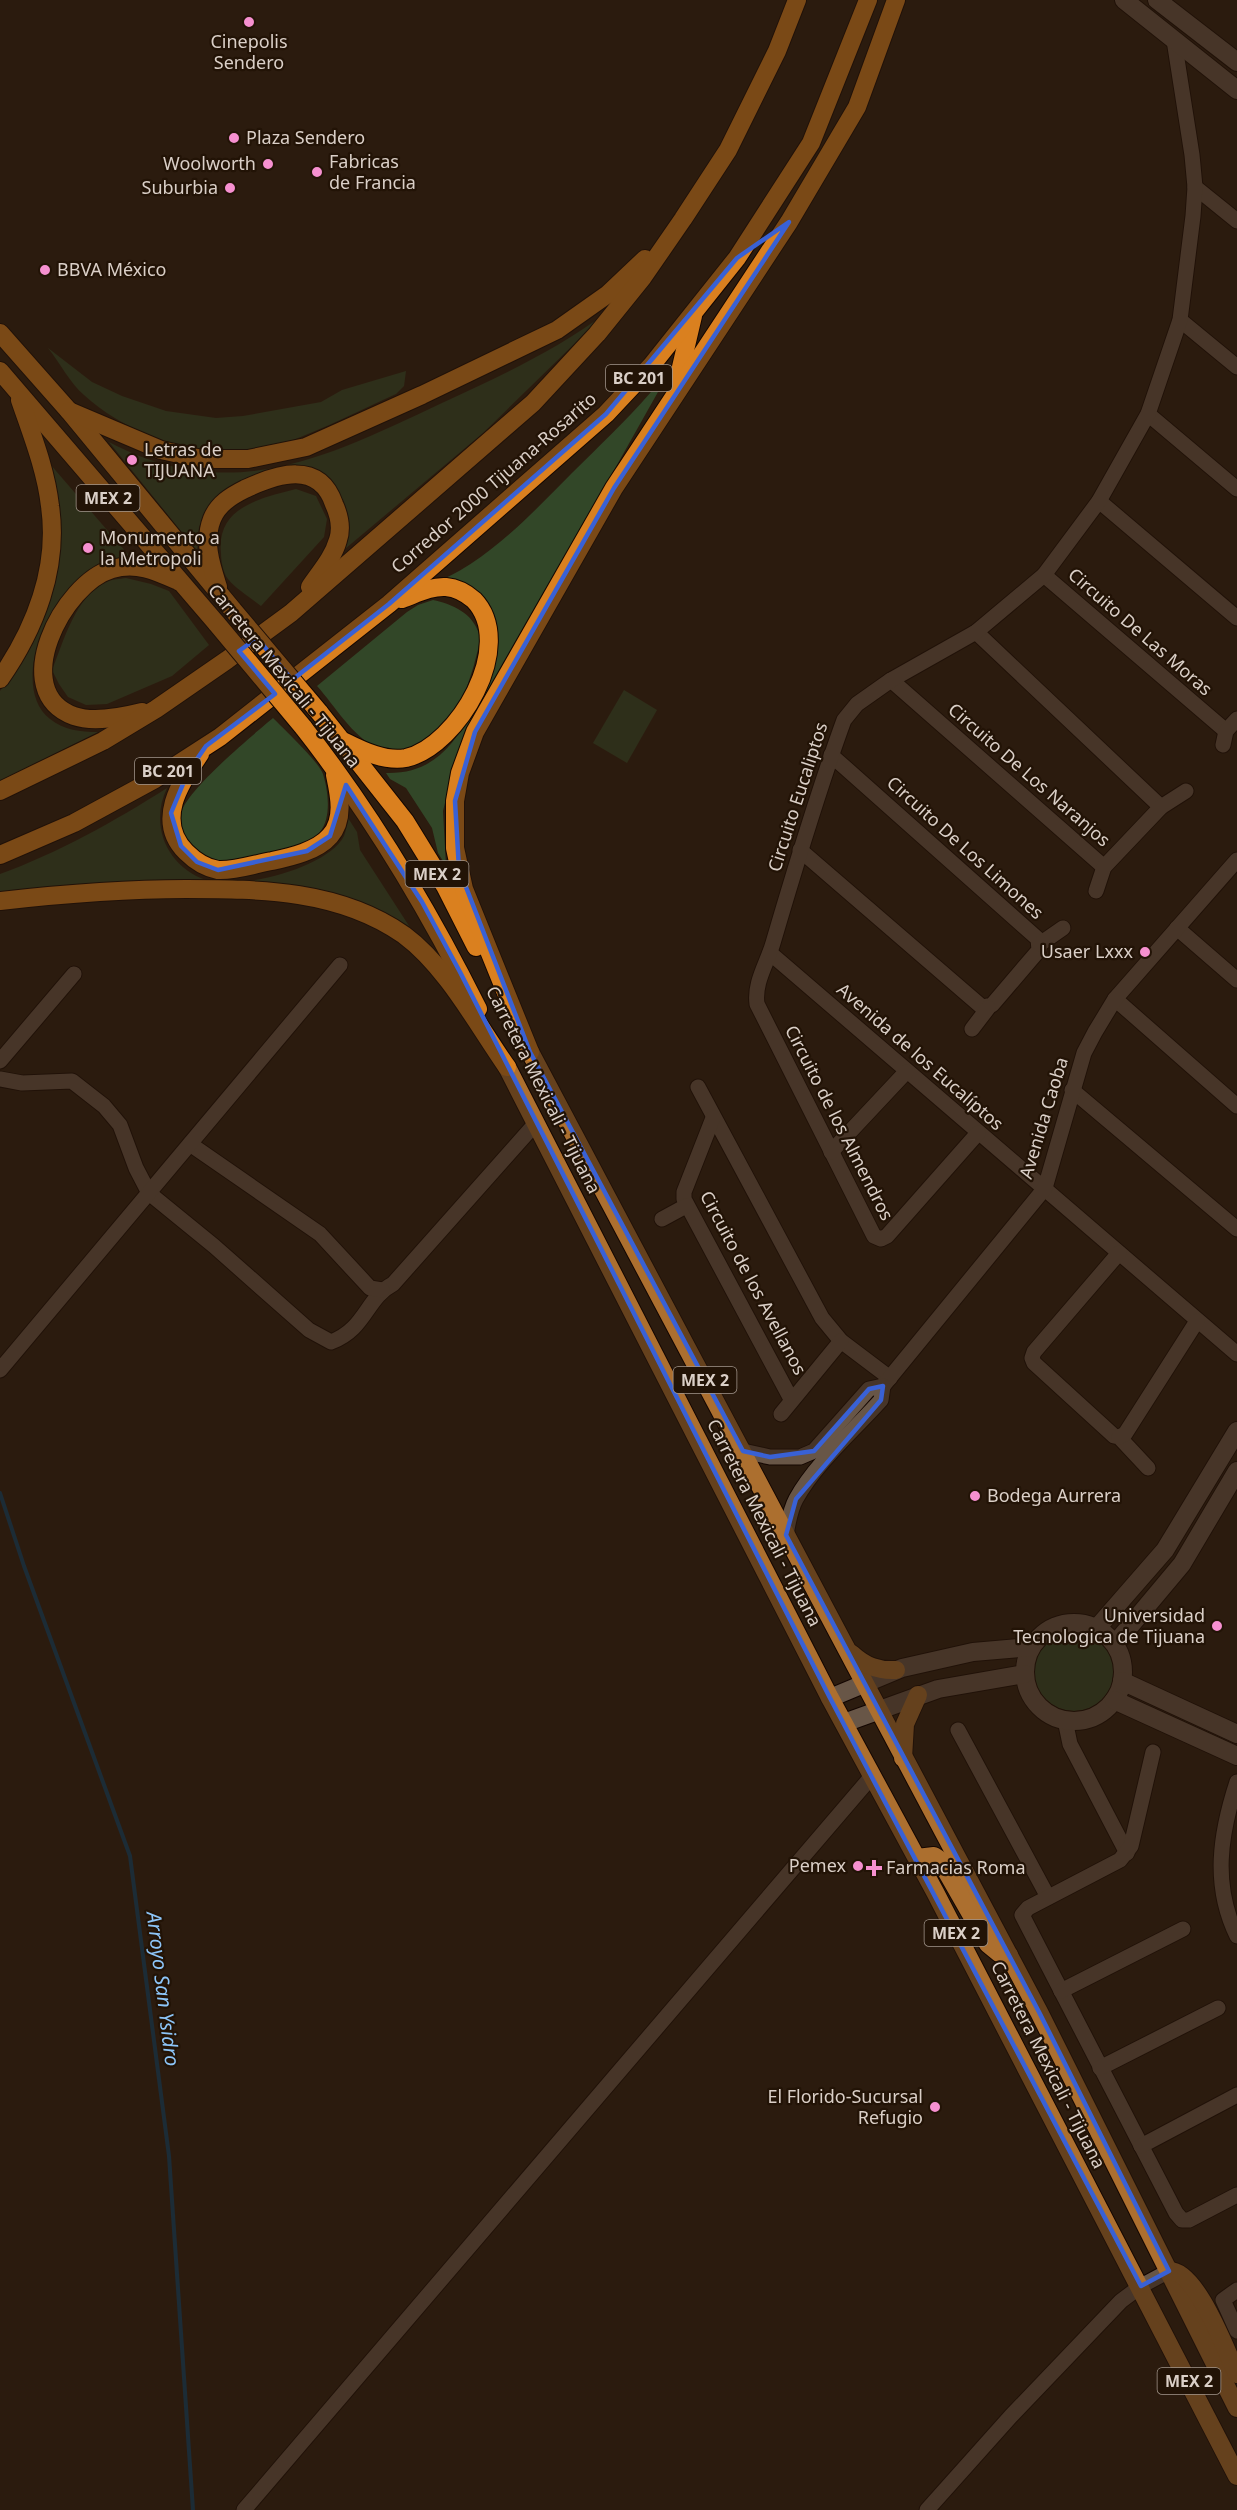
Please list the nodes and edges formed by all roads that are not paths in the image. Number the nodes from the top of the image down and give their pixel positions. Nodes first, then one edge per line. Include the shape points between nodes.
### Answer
1 (797, 0) edge
2 (868, 0) edge
3 (896, 0) edge
4 (1124, 0) edge
5 (1157, 0) edge
6 (1174, 40) junction
7 (1237, 62) edge
8 (1237, 90) edge
9 (1195, 187) junction
10 (684, 219) junction
11 (1237, 221) edge
12 (789, 222) junction
13 (737, 258) junction
14 (694, 312) junction
15 (1180, 320) junction
16 (0, 333) edge
17 (1237, 367) edge
18 (0, 371) edge
19 (16, 390) junction
20 (674, 396) junction
21 (69, 411) junction
22 (1148, 414) junction
23 (1237, 489) edge
24 (1098, 501) junction
25 (1044, 575) junction
26 (178, 581) junction
27 (228, 604) junction
28 (389, 604) junction
29 (291, 613) junction
30 (1237, 618) edge
31 (976, 632) junction
32 (0, 679) edge
33 (891, 680) junction
34 (156, 709) junction
35 (1237, 719) edge
36 (343, 741) junction
37 (207, 746) junction
38 (831, 755) junction
39 (334, 767) junction
40 (0, 791) edge
41 (1186, 792) dead end
42 (1161, 807) junction
43 (800, 850) junction
44 (0, 855) edge
45 (1237, 860) edge
46 (1104, 867) junction
47 (1096, 891) dead end
48 (0, 902) edge
49 (1063, 928) dead end
50 (1177, 928) junction
51 (1040, 944) junction
52 (770, 953) junction
53 (340, 965) dead end
54 (74, 974) dead end
55 (1237, 980) edge
56 (1115, 999) junction
57 (988, 1008) junction
58 (972, 1029) dead end
59 (530, 1052) junction
60 (0, 1061) edge
61 (507, 1067) junction
62 (906, 1072) junction
63 (0, 1080) edge
64 (698, 1087) dead end
65 (1072, 1090) junction
66 (1237, 1106) edge
67 (713, 1118) junction
68 (536, 1123) junction
69 (978, 1133) junction
70 (190, 1144) junction
71 (831, 1152) junction
72 (1045, 1188) junction
73 (149, 1193) junction
74 (686, 1206) junction
75 (662, 1220) dead end
76 (1237, 1229) edge
77 (1119, 1253) junction
78 (382, 1290) junction
79 (1197, 1322) junction
80 (841, 1341) junction
81 (1237, 1354) edge
82 (0, 1370) edge
83 (886, 1382) junction
84 (791, 1399) junction
85 (781, 1414) dead end
86 (1237, 1431) edge
87 (1119, 1437) junction
88 (743, 1451) junction
89 (1148, 1468) dead end
90 (1237, 1471) edge
91 (786, 1535) junction
92 (1097, 1628) junction
93 (1114, 1644) junction
94 (1030, 1647) junction
95 (846, 1648) junction
96 (896, 1671) junction
97 (1024, 1674) junction
98 (1122, 1681) junction
99 (865, 1684) junction
100 (918, 1695) junction
101 (830, 1698) junction
102 (1114, 1700) junction
103 (878, 1709) junction
104 (1065, 1720) junction
105 (844, 1723) junction
106 (958, 1730) dead end
107 (1237, 1734) edge
108 (1153, 1752) dead end
109 (1237, 1756) edge
110 (903, 1759) junction
111 (872, 1776) junction
112 (1237, 1782) edge
113 (1127, 1853) junction
114 (917, 1858) junction
115 (1048, 1897) junction
116 (1183, 1929) dead end
117 (1237, 1936) edge
118 (1009, 1955) junction
119 (1061, 1991) junction
120 (1218, 2008) dead end
121 (1100, 2068) junction
122 (1237, 2095) edge
123 (1141, 2146) junction
124 (1237, 2195) edge
125 (1169, 2271) junction
126 (1141, 2286) junction
127 (1237, 2290) edge
128 (1237, 2331) edge
129 (1237, 2374) edge
130 (1237, 2408) edge
131 (1237, 2476) edge
132 (244, 2510) edge
133 (927, 2510) edge

1 - 10 highway, Corredor 2000 Tijuana-Rosarito via 777,51 728,150
2 - 13 highway, Corredor 2000 Tijuana-Rosarito / BC 201 via 811,143
3 - 12 highway via 857,107
4 - 6 street
5 - 7 street
6 - 8 street
6 - 9 street, Circuito Eucaliptos
9 - 11 street
9 - 15 street, Circuito Eucaliptos
10 - 21 highway via 579,317 433,390 306,447 248,459 202,459 161,450
10 - 29 highway, Corredor 2000 Tijuana-Rosarito via 637,286 533,403
12 - 13 highway
12 - 20 highway
13 - 14 highway, Corredor 2000 Tijuana-Rosarito / BC 201
14 - 20 highway
14 - 28 highway, Corredor 2000 Tijuana-Rosarito / BC 201 via 606,414
15 - 17 street
15 - 22 street, Circuito Eucaliptos
16 - 21 highway, Carretera Mexicali - Tijuana / MEX 2
18 - 19 highway, Carretera Mexicali - Tijuana / MEX 2
19 - 26 highway, Carretera Mexicali - Tijuana / MEX 2
19 - 32 highway via 45,479 52,530 50,559 36,613 27,636
20 - 59 highway via 614,488 491,702 460,773 454,826 464,889
21 - 27 highway, Carretera Mexicali - Tijuana / MEX 2
22 - 23 street
22 - 24 street, Circuito Eucaliptos
24 - 25 street, Circuito Eucaliptos
24 - 30 street
25 - 31 street, Circuito Eucaliptos
25 - 35 street, Circuito De Las Moras via 1225,738
26 - 34 highway via 140,567 101,573 67,604 44,657 49,697 65,712 76,717 99,718
26 - 39 highway, Carretera Mexicali - Tijuana / MEX 2, bridge
27 - 29 highway via 211,566 208,547 208,532 216,510 255,484 300,474 311,476 331,495 340,524 329,560
27 - 36 highway, Carretera Mexicali - Tijuana / MEX 2, bridge
28 - 36 highway via 434,588 452,588 468,594 484,614 488,627 487,659 454,727 430,748 404,758 392,758
28 - 37 highway, Corredor 2000 Tijuana-Rosarito / BC 201
29 - 34 highway, Corredor 2000 Tijuana-Rosarito
31 - 33 street, Circuito Eucaliptos
31 - 42 street
33 - 38 street, Circuito Eucaliptos via 857,704 844,720
33 - 46 street, Circuito De Los Naranjos
34 - 40 highway, Corredor 2000 Tijuana-Rosarito via 103,741
36 - 59 highway, Carretera Mexicali - Tijuana / MEX 2 via 405,821 445,886
37 - 39 highway via 178,788 171,813 181,846 197,861 218,870 298,854 330,836 340,811
37 - 44 highway, Corredor 2000 Tijuana-Rosarito / BC 201 via 74,824
38 - 43 street, Circuito Eucaliptos
38 - 51 street, Circuito De Los Limones
39 - 61 highway, Carretera Mexicali - Tijuana / MEX 2 via 422,902
41 - 42 street, Circuito De Los Naranjos
42 - 46 street, Circuito De Los Naranjos
43 - 52 street, Circuito Eucaliptos
43 - 57 street via 982,1007
45 - 50 street, Avenida Caoba
46 - 47 street
48 - 61 highway via 85,892 234,889 334,902 383,923 422,951 443,974
49 - 51 street
50 - 55 street
50 - 56 street, Avenida Caoba
51 - 57 street, Circuito De Los Limones via 1039,950
52 - 62 street, Avenida de los Eucalíptos
52 - 71 street, Circuito de los Almendros via 755,991 757,1004
53 - 70 street
54 - 60 street
56 - 65 street, Avenida Caoba via 1084,1053
56 - 66 street
57 - 58 street, Circuito De Los Limones
59 - 88 main road, Carretera Mexicali - Tijuana / MEX 2
61 - 68 main road, Carretera Mexicali - Tijuana / MEX 2
62 - 69 street, Avenida de los Eucalíptos
62 - 71 street
63 - 73 street via 72,1081 104,1106 120,1125
64 - 67 street
65 - 72 street, Avenida Caoba
65 - 76 street
67 - 74 street, Circuito de los Avellanos via 684,1192
67 - 80 street via 822,1318
68 - 78 street via 393,1284
68 - 101 main road, Carretera Mexicali - Tijuana / MEX 2
69 - 71 street, Circuito de los Almendros via 881,1239 874,1236
69 - 72 street, Avenida de los Eucalíptos
70 - 73 street
70 - 78 street via 320,1234 370,1288
72 - 77 street, Avenida de los Eucalíptos
72 - 83 street, Avenida Caoba
73 - 78 street via 309,1330 331,1342 346,1337
73 - 82 street
74 - 75 street
74 - 84 street, Circuito de los Avellanos
77 - 79 street, Avenida de los Eucalíptos
77 - 87 street via 1032,1358
79 - 81 street, Avenida de los Eucalíptos
79 - 87 street via 1125,1434
80 - 83 street
80 - 84 street, Circuito de los Avellanos
83 - 88 street via 869,1389 814,1451 800,1457 770,1457
83 - 91 street via 881,1400 796,1499
84 - 85 street, Circuito de los Avellanos
86 - 92 street via 1165,1550
87 - 89 street
88 - 91 main road, Carretera Mexicali - Tijuana / MEX 2
90 - 93 street via 1182,1564
91 - 95 main road, Carretera Mexicali - Tijuana / MEX 2
92 - 93 street
92 - 94 street via 1083,1623 1060,1624 1040,1635
93 - 98 street via 1122,1662
94 - 96 street via 973,1652
94 - 97 street
95 - 96 main road via 866,1666
95 - 99 main road, Carretera Mexicali - Tijuana / MEX 2
96 - 99 street
97 - 100 street
97 - 104 street via 1032,1699 1041,1709
98 - 102 street
98 - 107 street
99 - 101 street
99 - 103 main road, Carretera Mexicali - Tijuana / MEX 2
100 - 103 street
100 - 110 main road via 905,1724
101 - 105 main road, Carretera Mexicali - Tijuana / MEX 2
102 - 104 street via 1092,1718
102 - 109 street
103 - 105 street
103 - 110 main road, Carretera Mexicali - Tijuana / MEX 2
104 - 113 street via 1070,1744
105 - 111 main road, Carretera Mexicali - Tijuana / MEX 2
106 - 115 street
108 - 113 street
110 - 118 main road, Carretera Mexicali - Tijuana / MEX 2
111 - 114 main road, Carretera Mexicali - Tijuana / MEX 2
111 - 132 street
112 - 117 street via 1224,1821 1220,1873
113 - 115 street
114 - 118 main road via 934,1856 940,1860 988,1944
114 - 126 main road, Carretera Mexicali - Tijuana / MEX 2
115 - 119 street via 1022,1915
116 - 119 street
118 - 125 main road, Carretera Mexicali - Tijuana / MEX 2
119 - 121 street
120 - 121 street
121 - 123 street
122 - 123 street
123 - 124 street via 1182,2220
125 - 126 street
125 - 129 main road via 1184,2276 1200,2296
125 - 130 main road, Carretera Mexicali - Tijuana / MEX 2
126 - 131 main road, Carretera Mexicali - Tijuana / MEX 2
126 - 133 street via 1121,2301
127 - 128 street via 1223,2300

